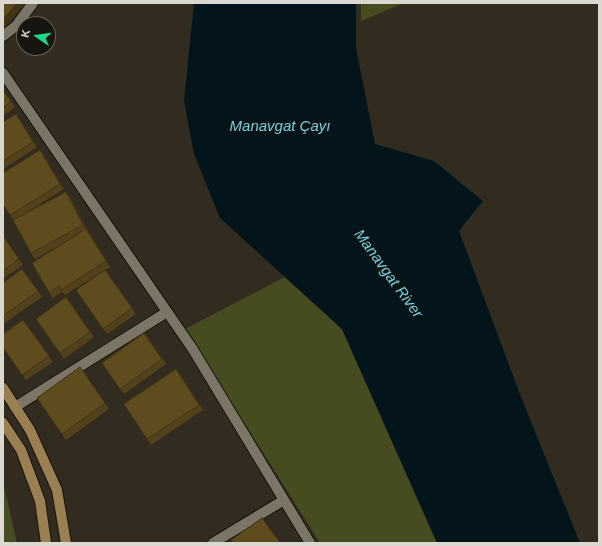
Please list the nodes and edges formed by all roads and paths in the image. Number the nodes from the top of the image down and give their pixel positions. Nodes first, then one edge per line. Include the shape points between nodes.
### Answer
1 (32, 3) edge
2 (3, 36) edge
3 (3, 73) edge
4 (167, 312) junction
5 (3, 388) edge
6 (15, 407) junction
7 (3, 423) edge
8 (284, 500) junction
9 (46, 543) edge
10 (66, 543) edge
11 (213, 543) edge
12 (310, 543) edge

1 - 2 street via 16,26
3 - 4 street
4 - 6 street
4 - 8 street via 192,348
5 - 6 main road
6 - 10 main road via 30,430 57,490
7 - 9 main road via 21,450 40,501
8 - 11 street
8 - 12 street

